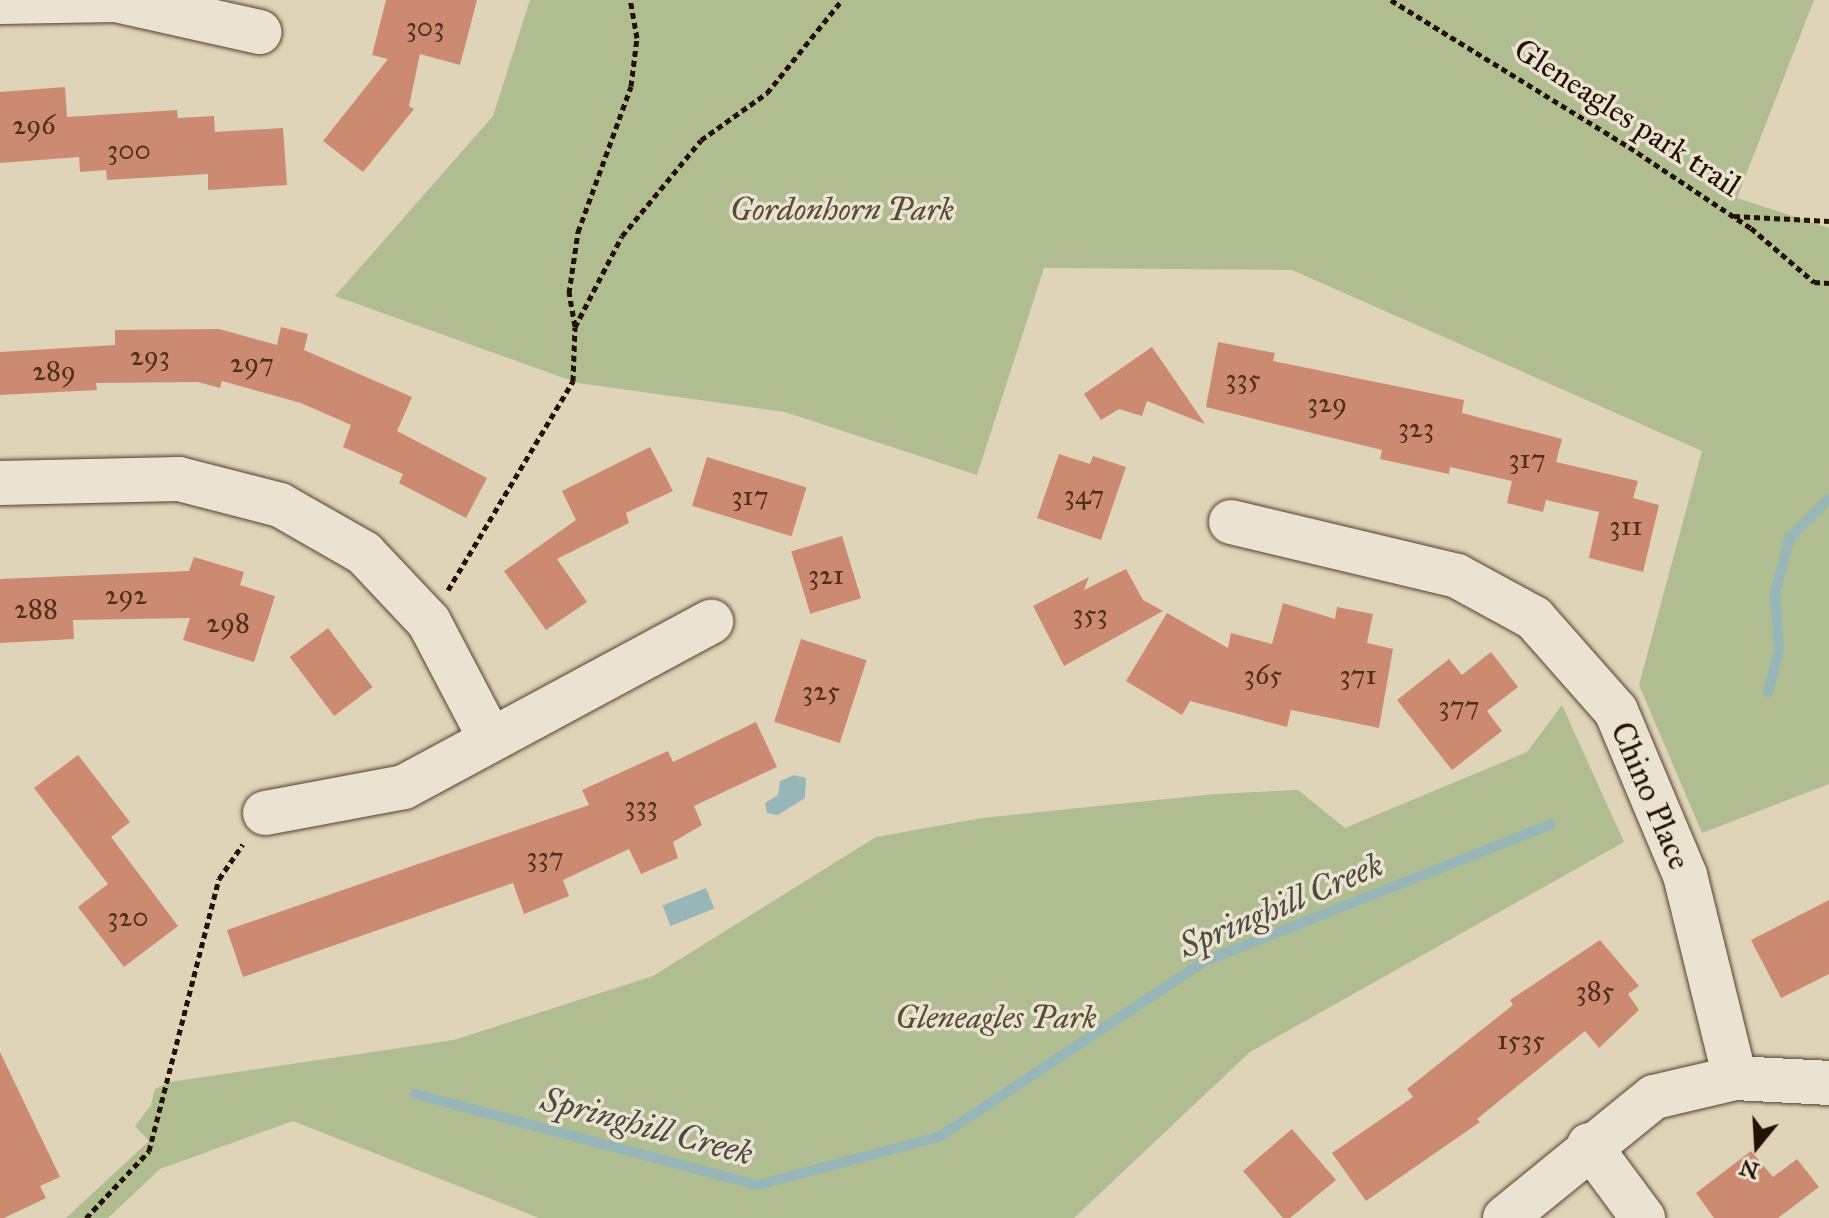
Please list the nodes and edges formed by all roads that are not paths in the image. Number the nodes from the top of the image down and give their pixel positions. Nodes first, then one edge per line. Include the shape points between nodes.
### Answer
1 (0, 2) edge
2 (259, 32) dead end
3 (0, 483) edge
4 (1231, 522) dead end
5 (711, 622) dead end
6 (490, 738) junction
7 (265, 813) road end
8 (1735, 1078) junction
9 (1829, 1083) edge
10 (1589, 1145) junction
11 (1505, 1218) edge
12 (1643, 1218) edge

1 - 2 street via 116,0
3 - 6 street via 179,479 280,505 364,553 429,622
4 - 8 street, Chino Place via 1457,576 1534,618 1616,711 1685,875
5 - 6 street
6 - 7 street via 404,787
8 - 9 street
8 - 10 street via 1654,1097
10 - 11 street
10 - 12 street

